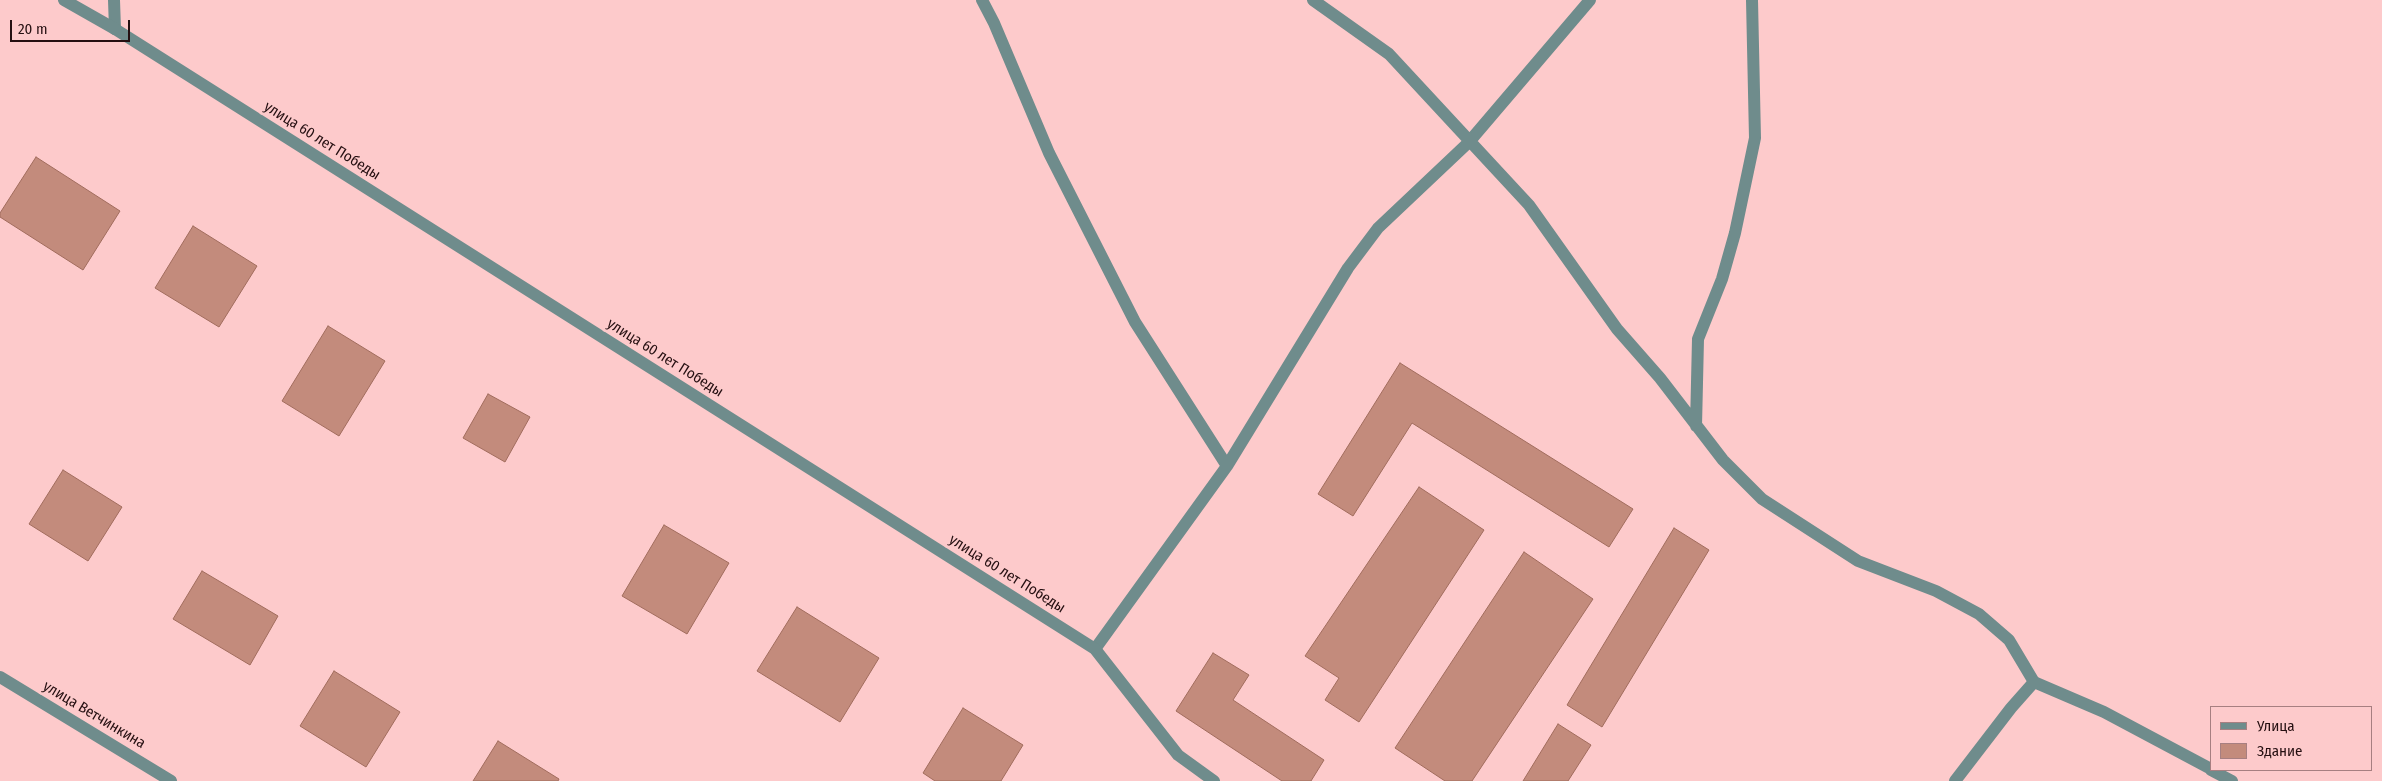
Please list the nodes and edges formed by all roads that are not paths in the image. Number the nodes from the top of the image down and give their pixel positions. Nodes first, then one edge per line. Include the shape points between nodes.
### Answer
1 (64, 0) edge
2 (114, 0) edge
3 (982, 0) edge
4 (1313, 0) edge
5 (1590, 0) edge
6 (1752, 0) edge
7 (115, 30) junction
8 (1469, 142) junction
9 (1696, 426) junction
10 (1227, 466) junction
11 (1095, 649) junction
12 (0, 677) edge
13 (2034, 682) junction
14 (2210, 769) edge
15 (2213, 771) edge
16 (171, 781) edge
17 (1214, 781) edge
18 (1955, 781) edge
19 (2232, 781) edge

1 - 7 street, улица 60 лет Победы
2 - 7 street
3 - 10 street via 1049,153 1136,322
4 - 8 street via 1389,54
5 - 8 street
6 - 9 street via 1754,138 1730,252 1698,339
7 - 11 street, улица 60 лет Победы
8 - 9 street via 1530,205 1617,329
8 - 10 street via 1378,228 1348,268
9 - 13 street via 1723,460 1762,499 1791,519 1858,561 1936,591 1979,614 2009,640
10 - 11 street
11 - 17 street, улица 60 лет Победы via 1178,755
12 - 16 street, улица Ветчинкина
13 - 14 street via 2104,712
13 - 18 street
15 - 19 street

